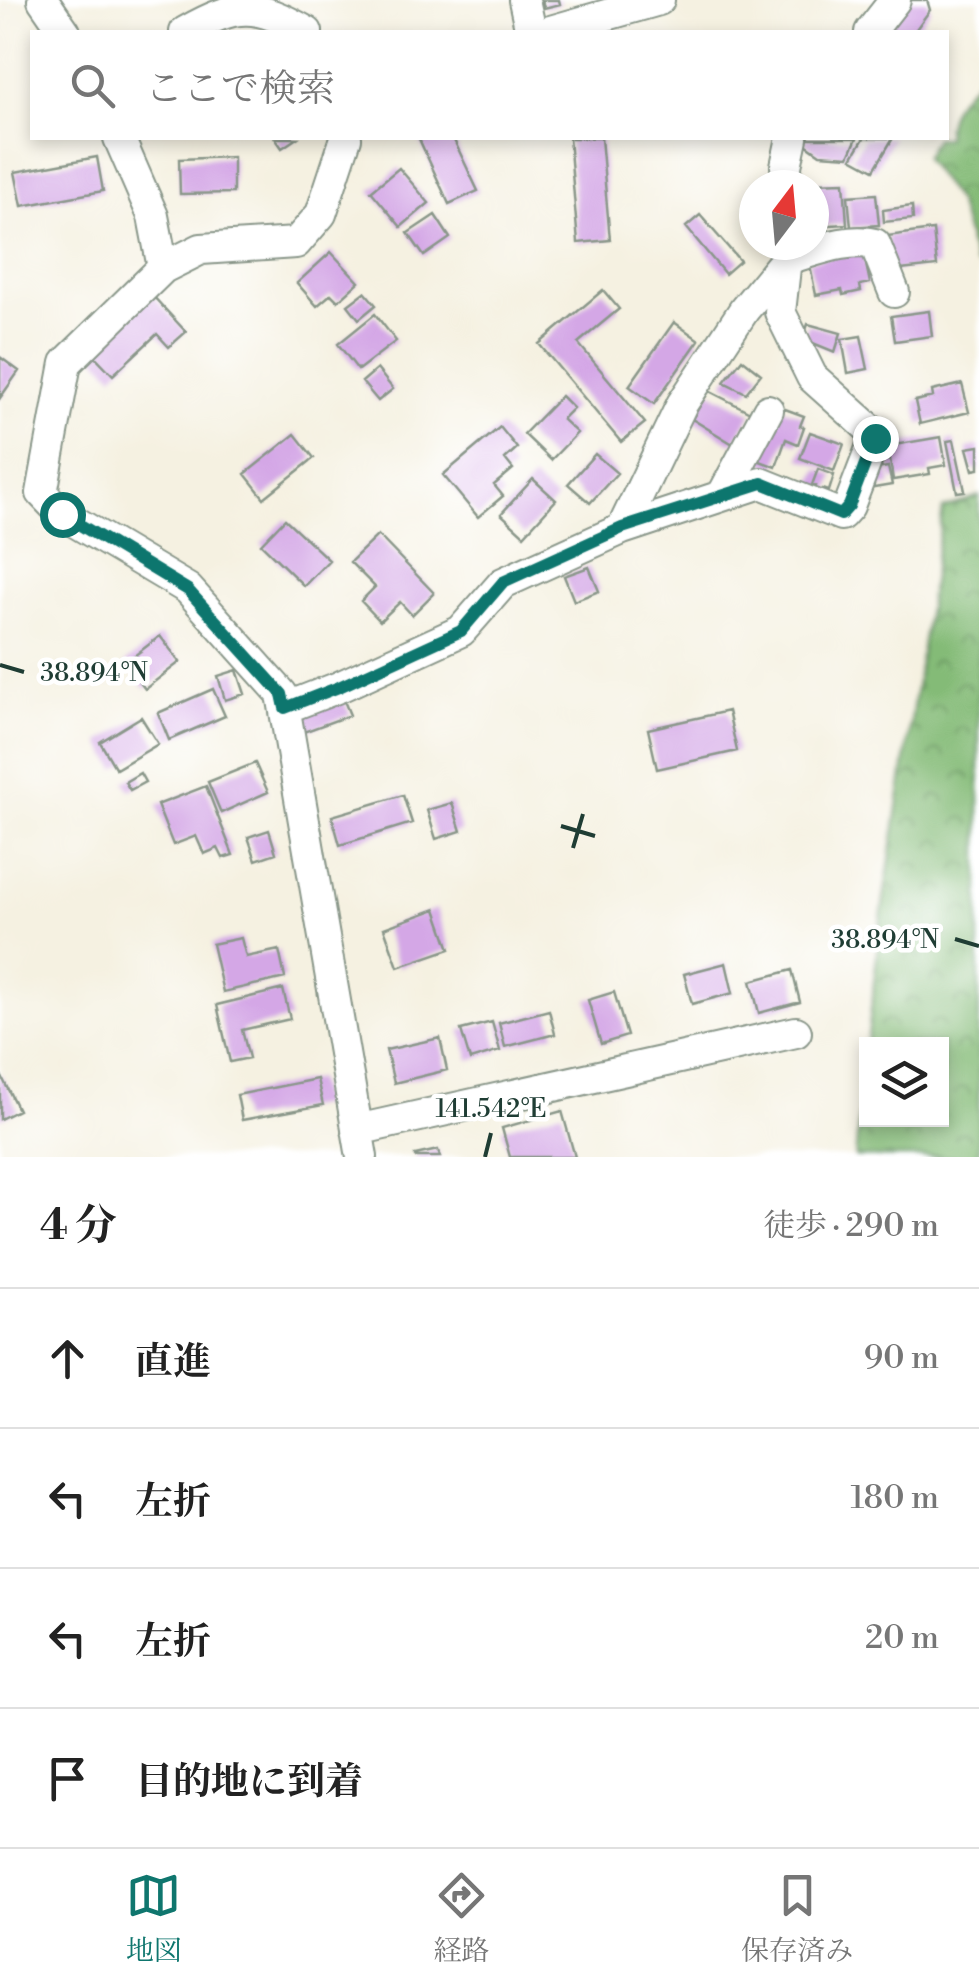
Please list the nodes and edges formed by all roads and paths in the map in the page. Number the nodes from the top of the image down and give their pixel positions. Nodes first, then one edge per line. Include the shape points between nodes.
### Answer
1 (42, 0) edge
2 (524, 0) edge
3 (659, 0) edge
4 (895, 0) edge
5 (256, 4) edge
6 (64, 30) edge
7 (189, 30) edge
8 (303, 30) edge
9 (532, 30) edge
10 (554, 30) edge
11 (872, 30) edge
12 (119, 140) edge
13 (345, 140) edge
14 (792, 140) edge
15 (786, 170) edge
16 (829, 246) edge
17 (780, 260) edge
18 (785, 260) edge
19 (163, 268) junction
20 (894, 292) dead end
21 (768, 410) dead end
22 (722, 496) junction
23 (622, 528) junction
24 (285, 708) junction
25 (796, 1032) dead end
26 (360, 1144) edge

1 - 6 street
2 - 9 street
3 - 10 street
4 - 11 street
5 - 7 street
5 - 8 street
12 - 19 street via 153,216
13 - 19 street via 321,214 296,243 201,248
14 - 15 street
16 - 20 street via 876,244
17 - 23 street via 682,404
18 - 22 street via 780,312 812,377 875,438 841,515 762,483
19 - 24 street via 66,363 42,493 62,514 188,590 282,694
21 - 22 street
22 - 23 street
23 - 24 street via 503,582 461,631
24 - 26 street
25 - 26 street

